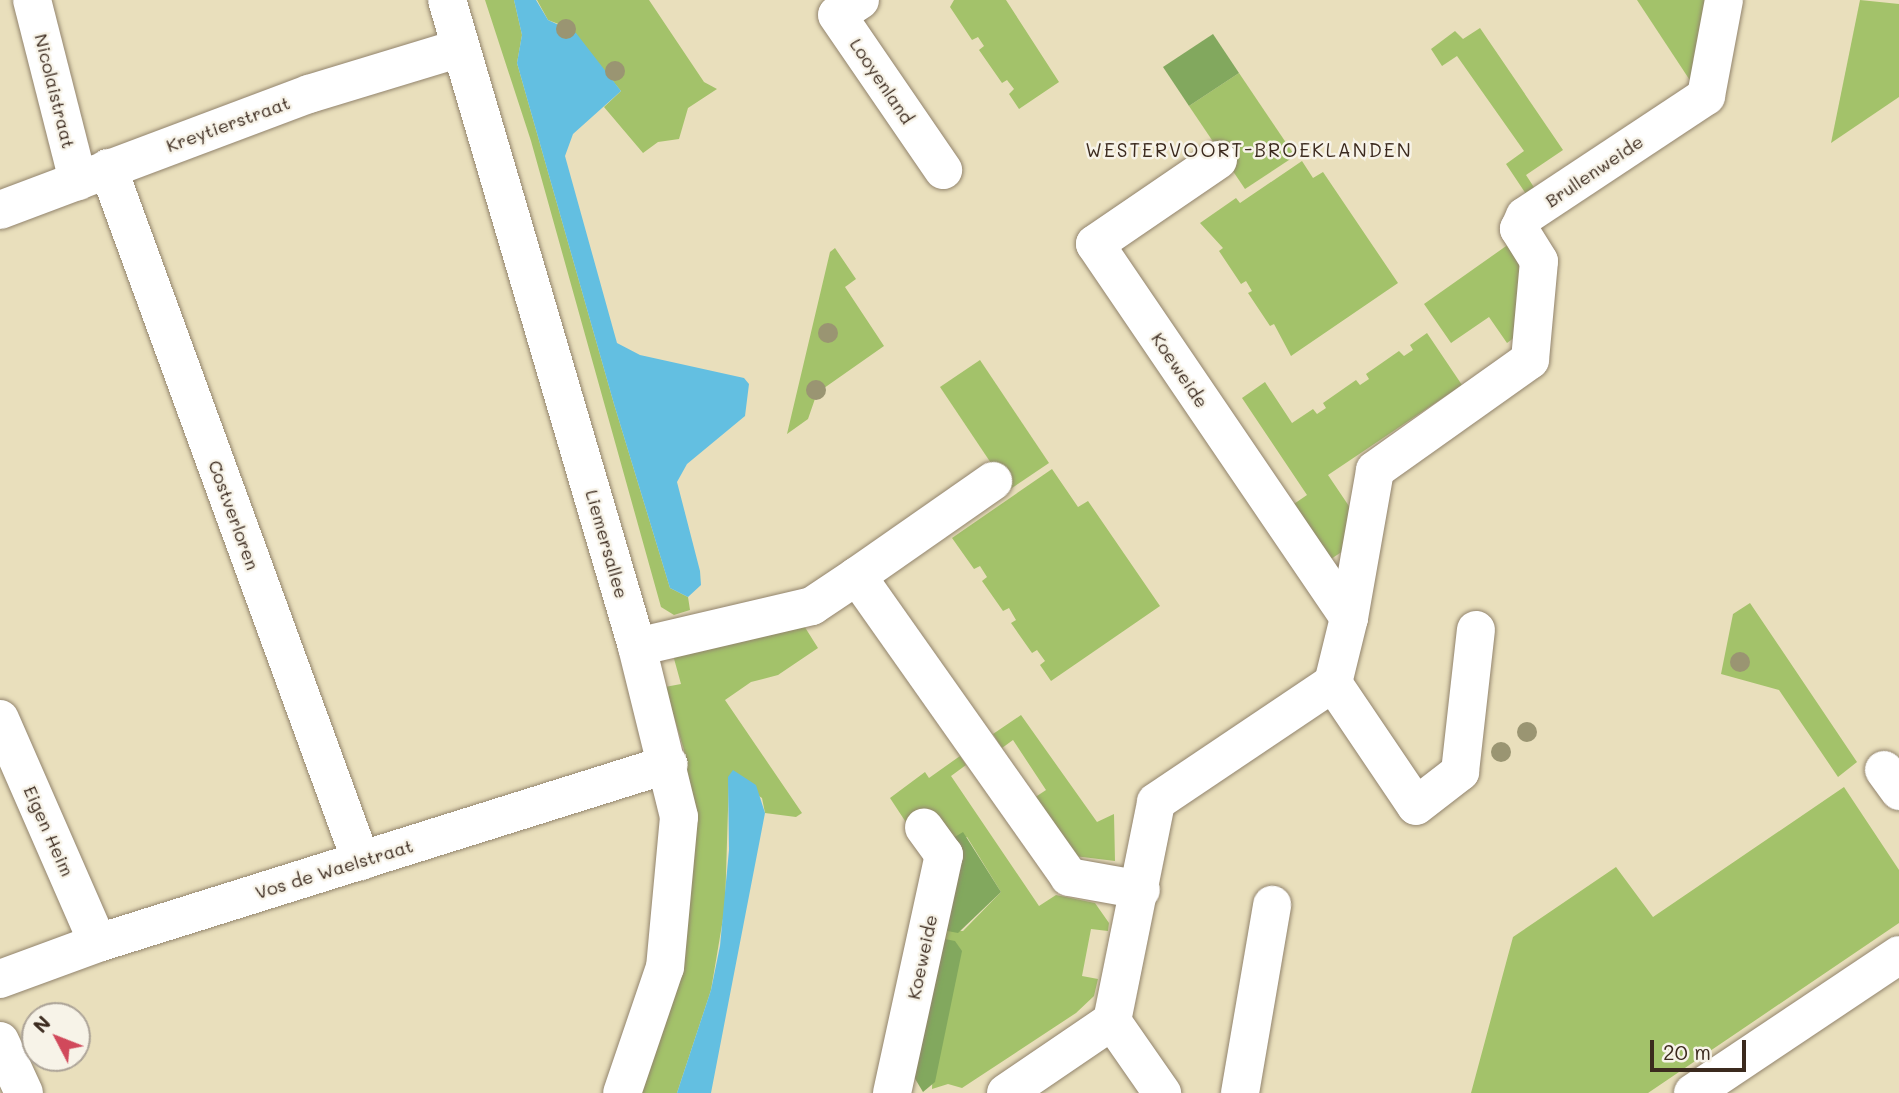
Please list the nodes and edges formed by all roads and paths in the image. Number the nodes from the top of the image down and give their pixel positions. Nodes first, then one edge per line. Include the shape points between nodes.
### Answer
1 (32, 0) edge
2 (447, 0) edge
3 (860, 0) edge
4 (1724, 0) edge
5 (460, 48) junction
6 (1218, 160) dead end
7 (943, 170) dead end
8 (93, 175) junction
9 (0, 210) edge
10 (993, 481) dead end
11 (857, 576) junction
12 (1349, 618) junction
13 (1476, 630) dead end
14 (637, 647) junction
15 (1332, 683) junction
16 (0, 719) edge
17 (669, 764) junction
18 (924, 827) dead end
19 (360, 861) junction
20 (1141, 890) junction
21 (1272, 905) dead end
22 (98, 943) junction
23 (1899, 955) edge
24 (0, 979) edge
25 (1112, 1021) junction
26 (0, 1041) edge
27 (24, 1093) edge
28 (622, 1093) edge
29 (892, 1093) edge
30 (1006, 1093) edge
31 (1162, 1093) edge
32 (1240, 1093) edge
33 (1693, 1093) edge

1 - 8 street, Nicolaistraat
2 - 5 street, Liemersallee
3 - 7 street, Looyenland via 837,15
4 - 12 street, Brullenweide via 1706,96 1525,216 1519,229 1539,261 1531,360 1375,470
5 - 8 street, Kreytierstraat via 309,94
5 - 14 street, Liemersallee
6 - 12 street, Koeweide via 1095,244
8 - 9 street, Kreytierstraat
8 - 19 street, Costverloren
10 - 11 street
11 - 14 street via 812,606
11 - 20 street via 1069,877
12 - 15 street
13 - 15 street via 1460,772 1416,806
14 - 17 street, Liemersallee
15 - 20 street via 1156,802
16 - 22 street, Eigen Heim
17 - 19 street, Vos de Waelstraat
17 - 28 street, Liemersallee via 679,817 673,913 665,967
18 - 29 street, Koeweide via 944,855
19 - 22 street, Vos de Waelstraat
20 - 25 street
21 - 32 street
22 - 24 street, Vos de Waelstraat
23 - 33 street
25 - 30 street
25 - 31 street
26 - 27 street

